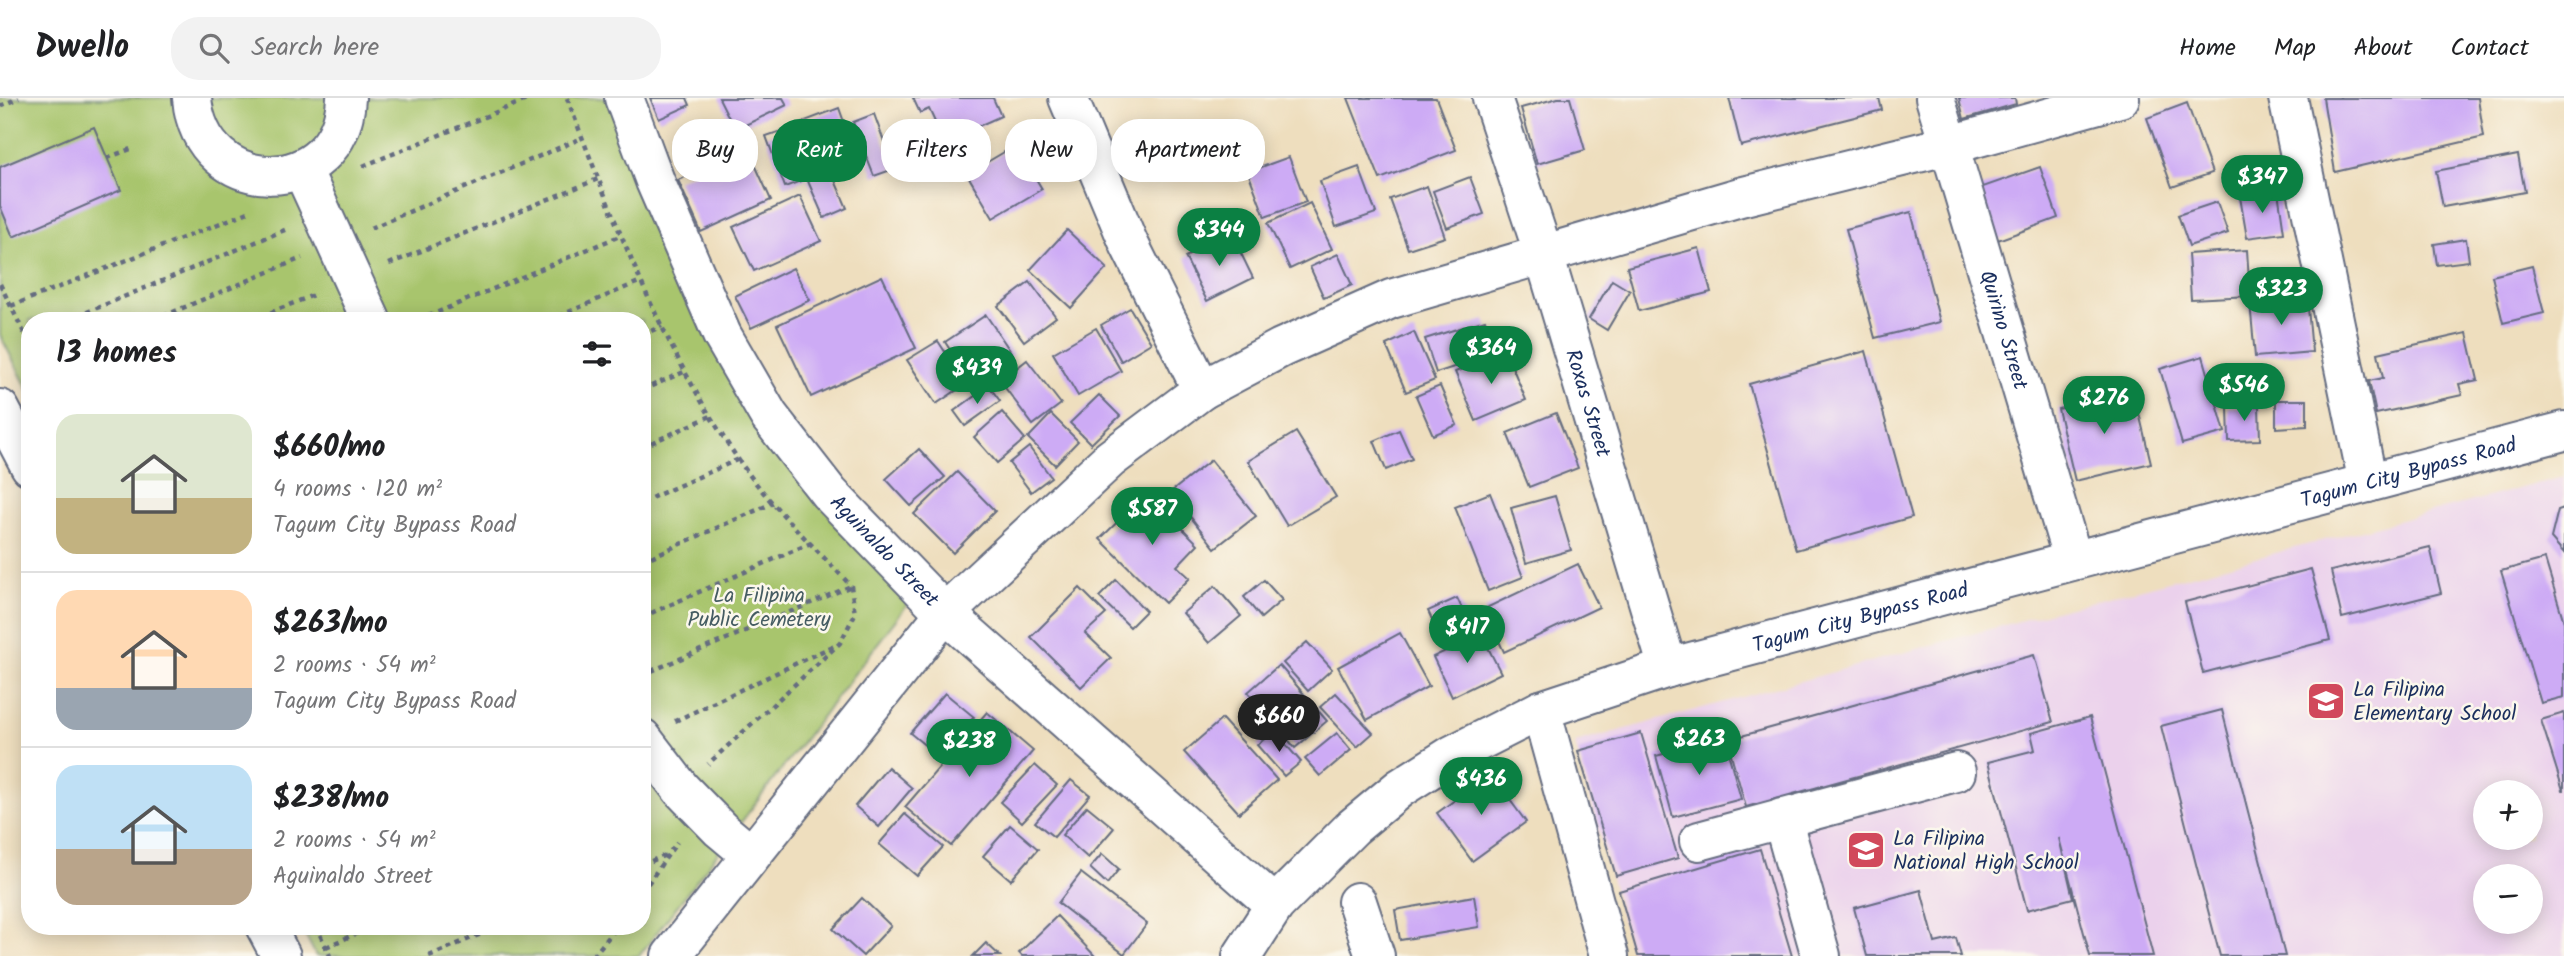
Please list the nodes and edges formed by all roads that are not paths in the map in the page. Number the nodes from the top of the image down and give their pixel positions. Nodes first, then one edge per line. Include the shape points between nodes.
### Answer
1 (192, 98) edge
2 (346, 98) edge
3 (624, 98) edge
4 (1068, 98) edge
5 (1492, 98) edge
6 (1935, 98) edge
7 (2120, 98) edge
8 (2288, 98) edge
9 (1950, 145) junction
10 (318, 204) junction
11 (1544, 255) junction
12 (367, 312) edge
13 (1202, 390) junction
14 (0, 409) edge
15 (2564, 431) edge
16 (21, 449) edge
17 (2368, 483) junction
18 (2073, 560) junction
19 (945, 612) junction
20 (1668, 668) junction
21 (1541, 710) junction
22 (655, 731) edge
23 (1956, 772) dead end
24 (1782, 818) junction
25 (1699, 841) dead end
26 (751, 855) junction
27 (1357, 902) dead end
28 (1275, 905) junction
29 (270, 935) edge
30 (281, 956) edge
31 (671, 956) edge
32 (1242, 956) edge
33 (1375, 956) edge
34 (1609, 956) edge
35 (1821, 956) edge

1 - 10 street via 196,123 220,158 260,176 282,175
2 - 10 street via 337,136 323,155
3 - 19 street, Aguinaldo Street via 722,335 769,416 829,493
4 - 13 street via 1129,244
5 - 11 street, Roxas Street
6 - 9 street, Quirino Street
7 - 9 street
8 - 17 street
9 - 11 street via 1740,197
9 - 18 street, Quirino Street
10 - 12 street
11 - 13 street via 1391,299 1280,348
11 - 20 street, Roxas Street
13 - 19 street via 1110,459
14 - 16 street
15 - 17 street, Tagum City Bypass Road
17 - 18 street, Tagum City Bypass Road
18 - 20 street, Tagum City Bypass Road
19 - 26 street
19 - 28 street, Aguinaldo Street
20 - 21 street, Tagum City Bypass Road
21 - 28 street, Tagum City Bypass Road via 1452,755 1400,788 1353,827
21 - 34 street
22 - 26 street via 690,799
23 - 24 street
24 - 25 street
24 - 35 street
26 - 31 street
27 - 33 street
28 - 32 street, Tagum City Bypass Road
29 - 30 street

